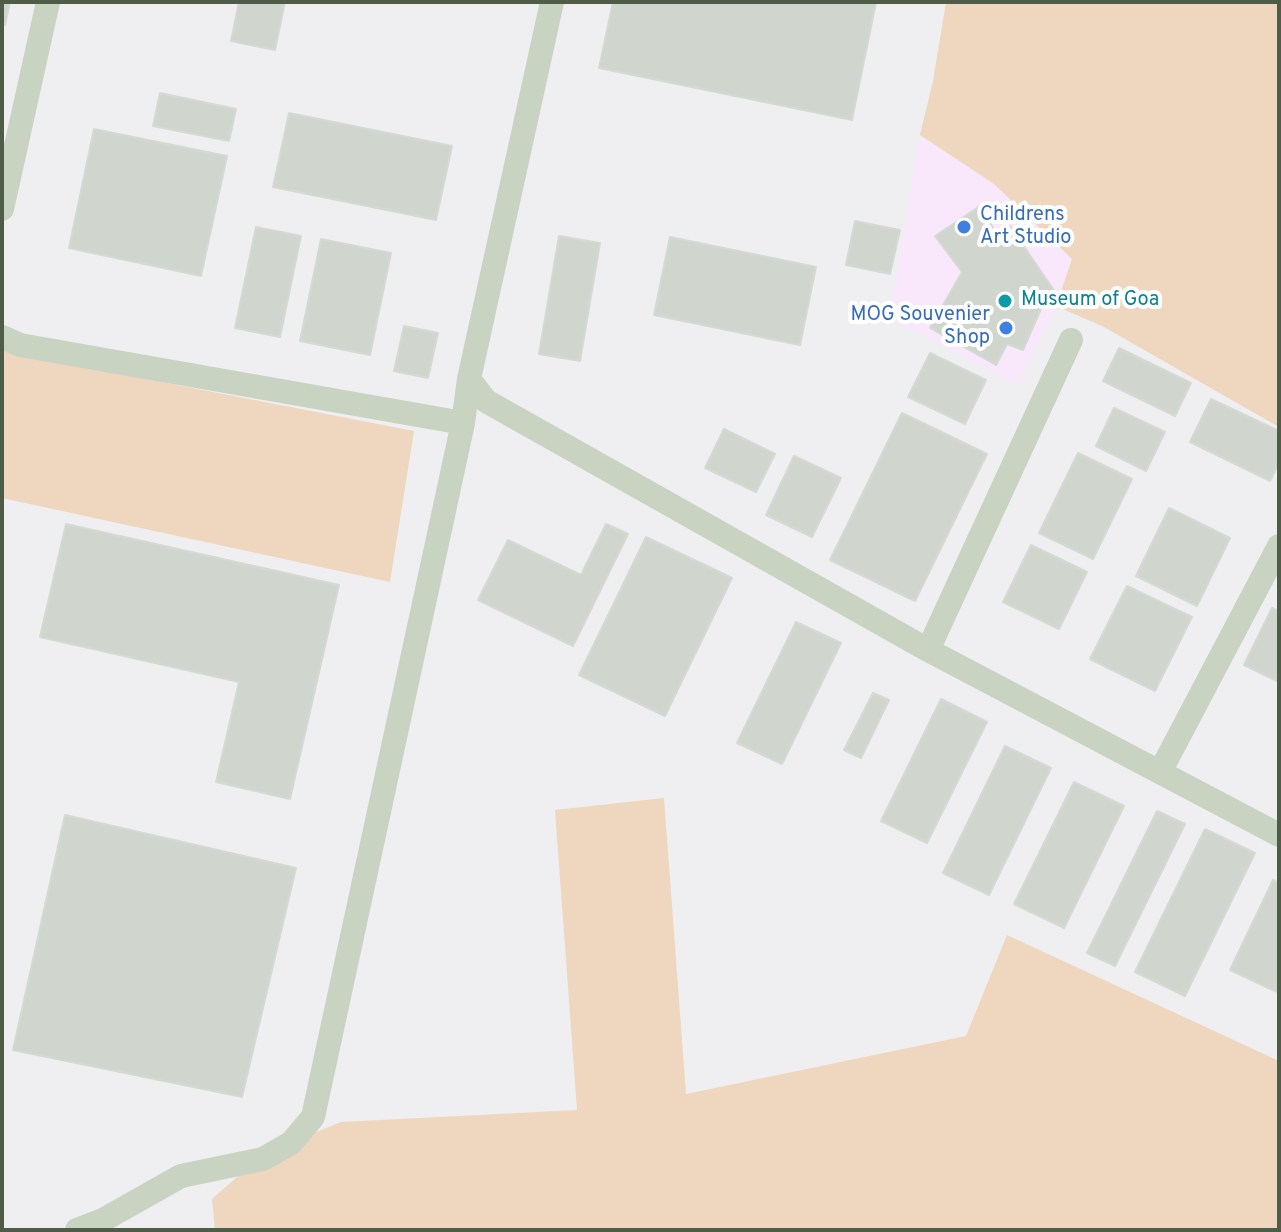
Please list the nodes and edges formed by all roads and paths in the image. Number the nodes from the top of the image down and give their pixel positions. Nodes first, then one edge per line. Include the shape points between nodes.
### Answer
1 (48, 2) edge
2 (552, 2) edge
3 (2, 209) edge
4 (2, 337) edge
5 (1071, 340) dead end
6 (469, 379) junction
7 (463, 423) junction
8 (1279, 546) edge
9 (928, 650) junction
10 (1160, 772) junction
11 (1279, 835) edge
12 (77, 1230) edge

1 - 3 street
2 - 6 street
4 - 7 street via 20,345
5 - 9 street
6 - 7 street
6 - 9 street via 486,401
7 - 12 street via 313,1117 291,1143 263,1159 181,1176
8 - 10 street
9 - 10 street
10 - 11 street

